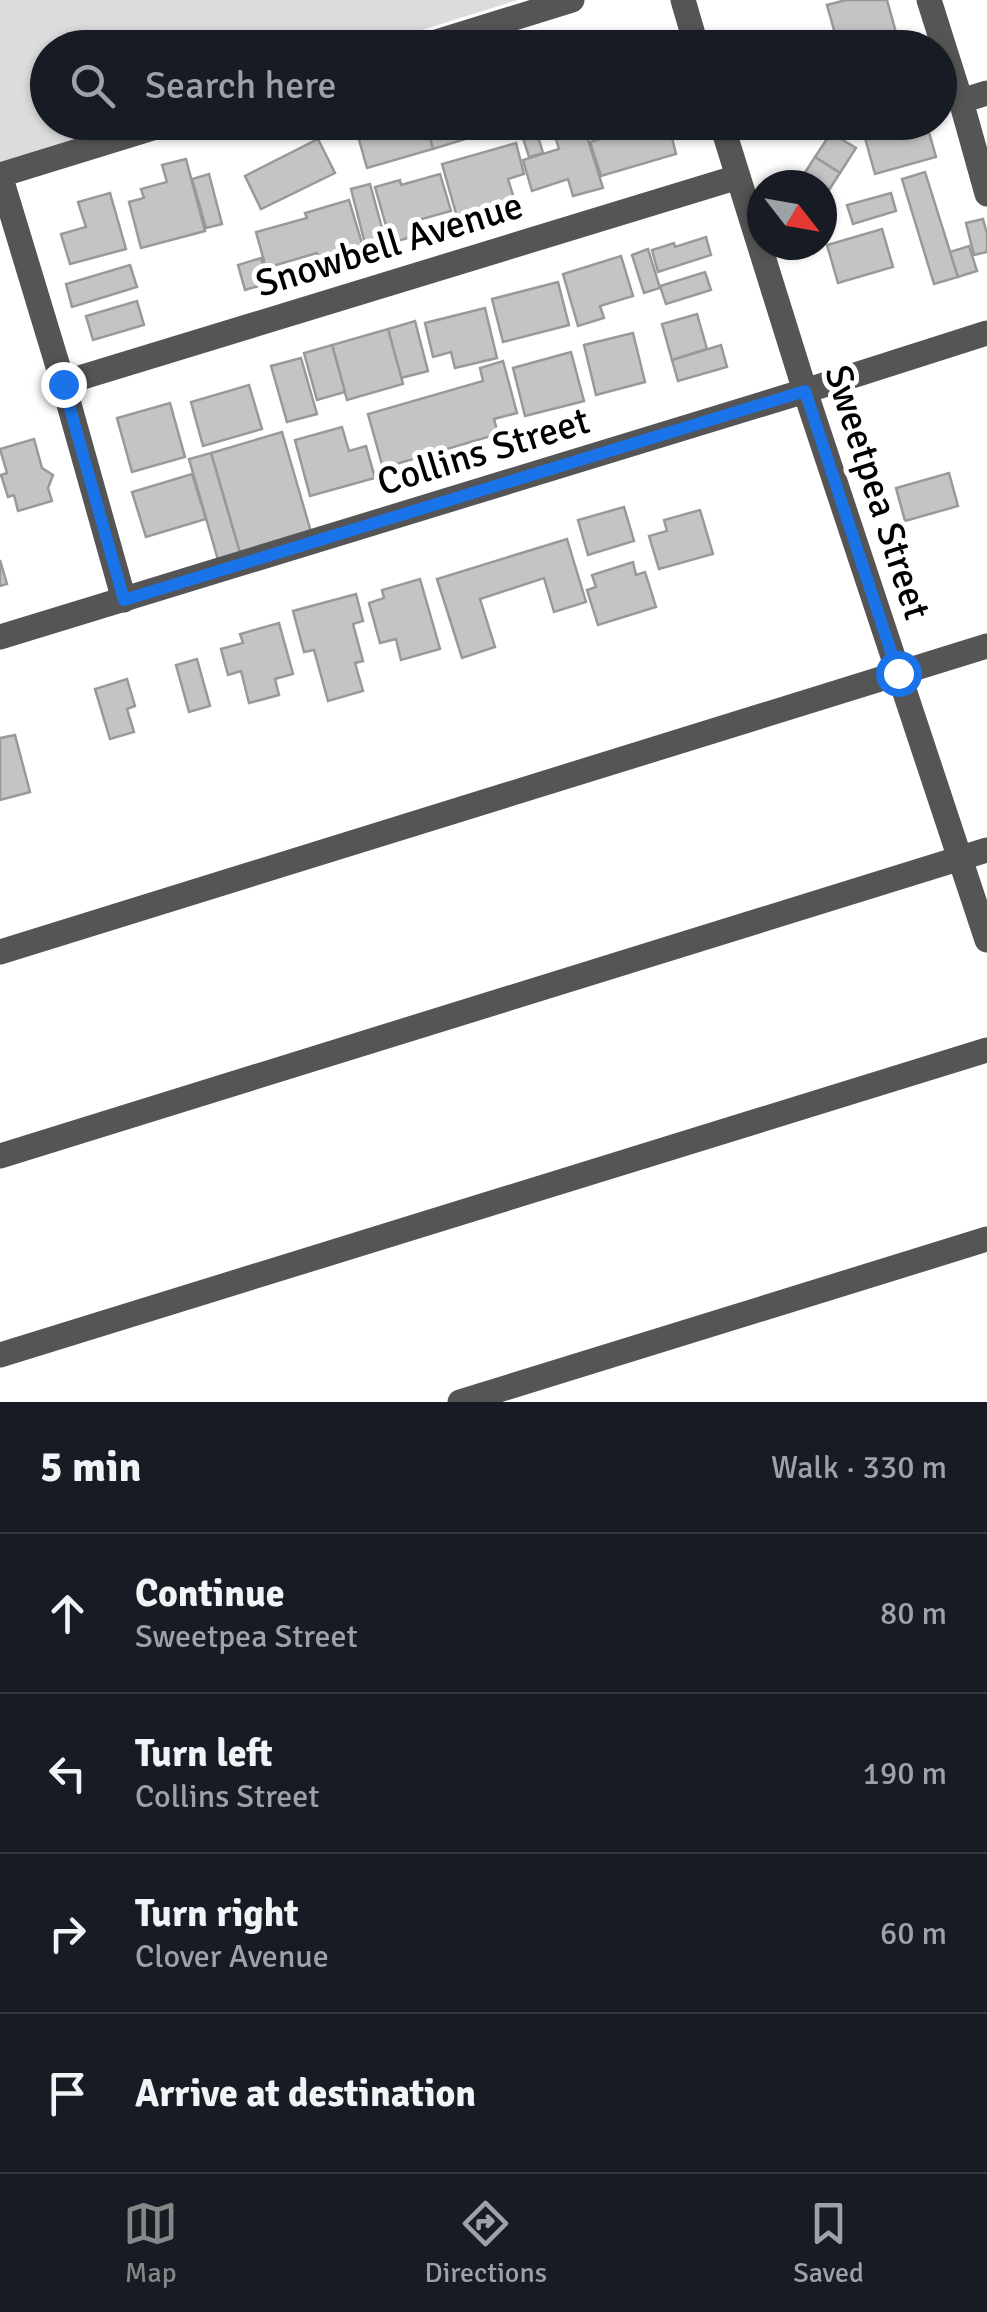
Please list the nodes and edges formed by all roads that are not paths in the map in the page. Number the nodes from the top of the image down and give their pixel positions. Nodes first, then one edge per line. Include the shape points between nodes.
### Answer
1 (572, 0) edge
2 (682, 0) edge
3 (928, 0) edge
4 (475, 30) edge
5 (691, 30) edge
6 (938, 30) edge
7 (957, 89) edge
8 (987, 93) edge
9 (961, 101) junction
10 (114, 140) edge
11 (726, 140) edge
12 (0, 175) edge
13 (738, 177) junction
14 (987, 194) edge
15 (987, 333) edge
16 (63, 384) junction
17 (805, 391) junction
18 (124, 600) junction
19 (0, 637) edge
20 (987, 646) edge
21 (898, 673) junction
22 (987, 850) edge
23 (962, 858) junction
24 (987, 940) edge
25 (0, 952) edge
26 (987, 1050) edge
27 (0, 1156) edge
28 (987, 1239) edge
29 (0, 1355) edge
30 (460, 1402) edge

1 - 4 street
2 - 5 street
3 - 6 street
7 - 9 street
8 - 9 street
9 - 14 street
10 - 12 street
11 - 13 street, Sweetpea Street
12 - 16 street
13 - 16 street, Snowbell Avenue
13 - 17 street, Sweetpea Street
15 - 17 street, Collins Street
16 - 18 street
17 - 18 street, Collins Street
17 - 21 street, Sweetpea Street
18 - 19 street, Collins Street
20 - 21 street
21 - 23 street, Sweetpea Street
21 - 25 street
22 - 23 street
23 - 24 street, Sweetpea Street
23 - 27 street
26 - 29 street
28 - 30 street

